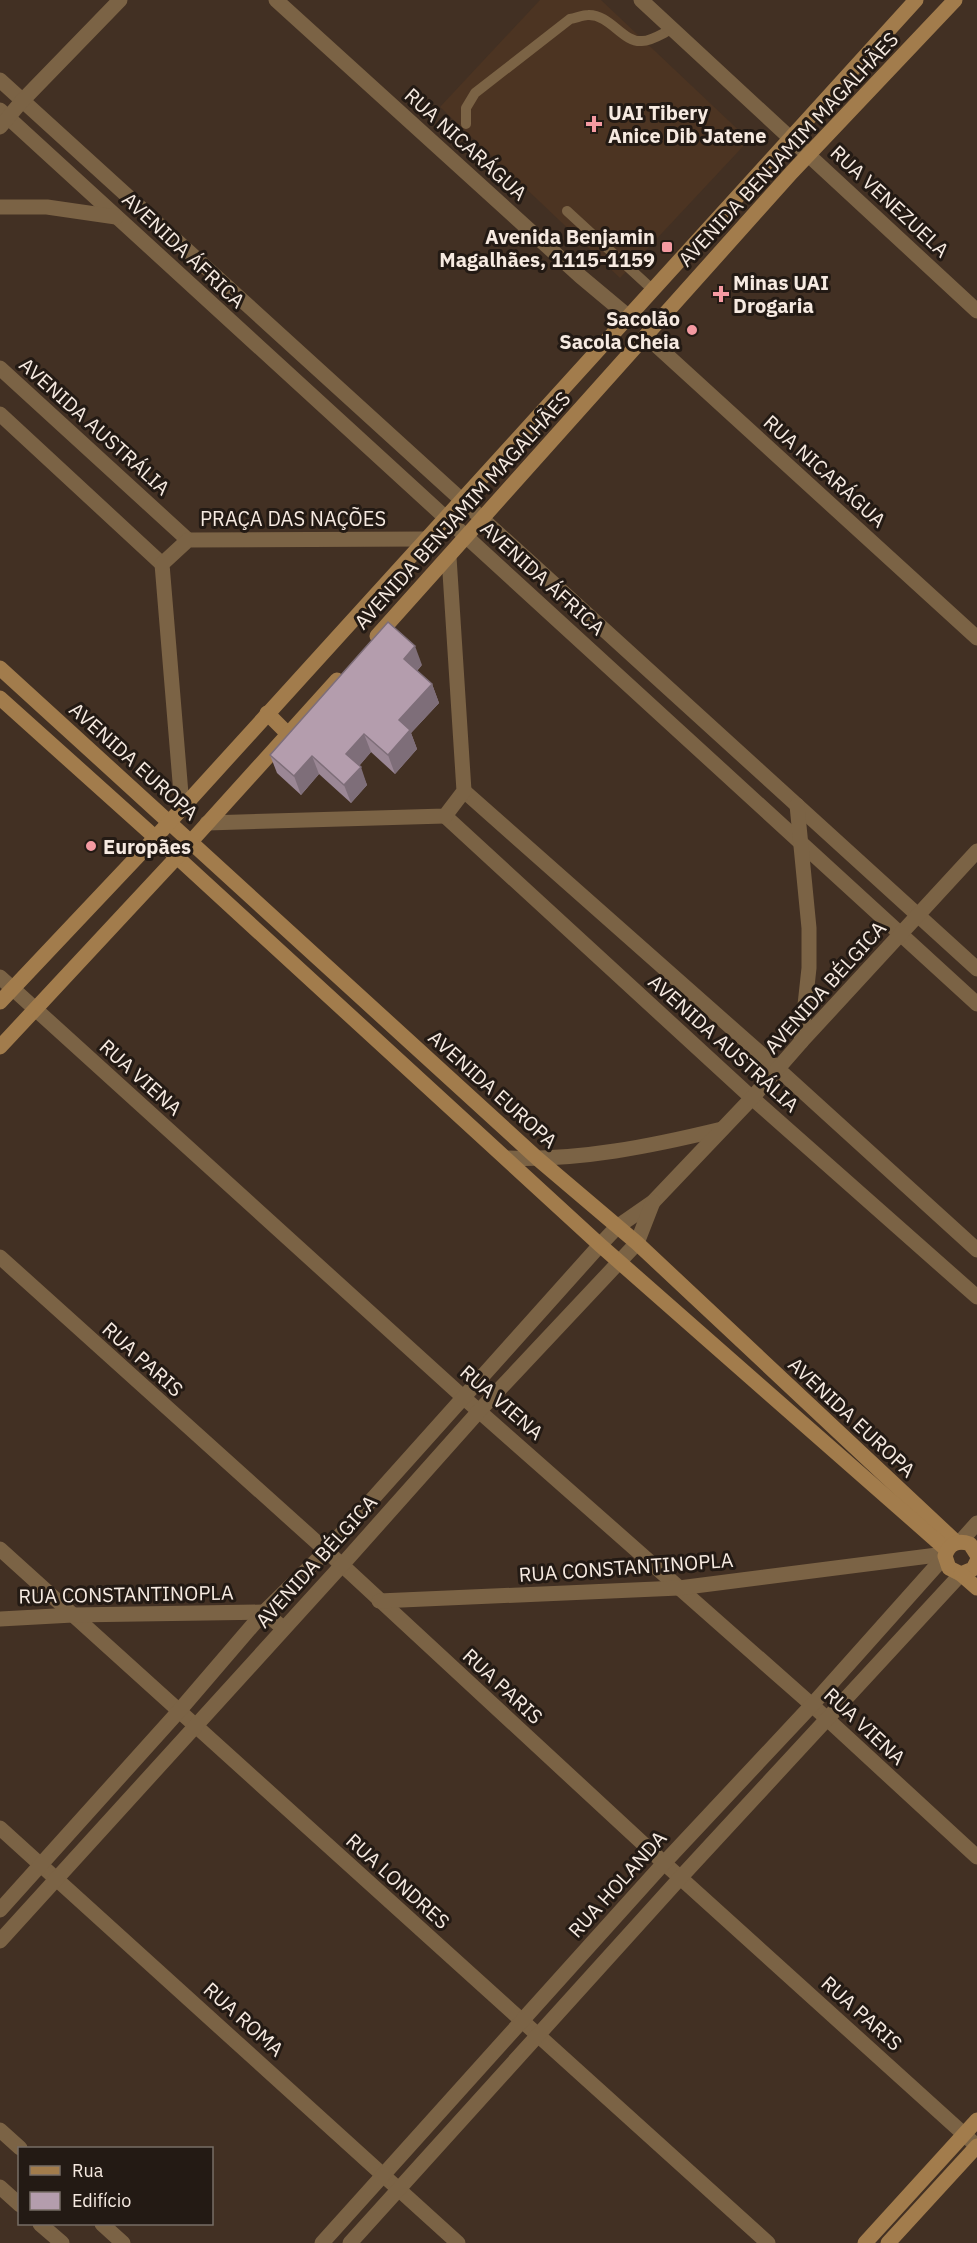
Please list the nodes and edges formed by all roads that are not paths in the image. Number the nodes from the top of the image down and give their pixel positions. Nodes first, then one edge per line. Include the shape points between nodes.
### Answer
1 (120, 0) edge
2 (276, 0) edge
3 (640, 0) edge
4 (916, 0) edge
5 (955, 0) edge
6 (672, 29) junction
7 (0, 80) edge
8 (22, 101) junction
9 (3, 119) edge
10 (466, 124) dead end
11 (790, 137) junction
12 (810, 155) junction
13 (0, 207) edge
14 (567, 211) dead end
15 (117, 217) junction
16 (653, 290) junction
17 (977, 311) edge
18 (629, 317) junction
19 (646, 336) junction
20 (0, 368) edge
21 (0, 414) edge
22 (461, 499) junction
23 (484, 518) junction
24 (445, 519) junction
25 (466, 536) junction
26 (425, 539) junction
27 (188, 540) junction
28 (449, 557) junction
29 (162, 564) junction
30 (977, 638) edge
31 (368, 645) edge
32 (0, 668) edge
33 (344, 672) edge
34 (0, 698) edge
35 (695, 712) junction
36 (267, 713) junction
37 (679, 730) junction
38 (288, 734) junction
39 (464, 791) junction
40 (797, 805) junction
41 (182, 806) junction
42 (445, 816) junction
43 (169, 822) junction
44 (207, 823) junction
45 (155, 838) junction
46 (190, 841) junction
47 (801, 841) junction
48 (977, 850) edge
49 (177, 857) junction
50 (919, 916) junction
51 (901, 934) junction
52 (977, 969) edge
53 (0, 977) edge
54 (12, 988) junction
55 (0, 1002) edge
56 (977, 1004) edge
57 (34, 1009) junction
58 (801, 1042) junction
59 (0, 1047) edge
60 (778, 1069) junction
61 (752, 1098) junction
62 (722, 1129) junction
63 (506, 1158) junction
64 (538, 1159) junction
65 (653, 1202) junction
66 (617, 1227) junction
67 (637, 1243) junction
68 (600, 1245) junction
69 (977, 1250) edge
70 (0, 1257) edge
71 (620, 1262) junction
72 (977, 1297) edge
73 (463, 1397) junction
74 (480, 1410) junction
75 (977, 1523) edge
76 (951, 1549) junction
77 (0, 1550) edge
78 (324, 1552) junction
79 (977, 1556) edge
80 (977, 1561) edge
81 (342, 1565) junction
82 (961, 1574) junction
83 (679, 1588) junction
84 (977, 1588) edge
85 (379, 1601) junction
86 (264, 1612) junction
87 (73, 1615) junction
88 (0, 1619) edge
89 (283, 1628) junction
90 (812, 1706) junction
91 (179, 1711) junction
92 (827, 1719) junction
93 (195, 1725) junction
94 (0, 1828) edge
95 (977, 1857) edge
96 (664, 1863) junction
97 (41, 1864) junction
98 (681, 1877) junction
99 (57, 1878) junction
100 (0, 1910) edge
101 (0, 1941) edge
102 (521, 2021) junction
103 (538, 2036) junction
104 (977, 2120) edge
105 (0, 2130) edge
106 (964, 2134) junction
107 (977, 2146) edge
108 (19, 2147) edge
109 (383, 2174) junction
110 (0, 2187) edge
111 (399, 2189) junction
112 (18, 2203) edge
113 (42, 2225) edge
114 (104, 2225) edge
115 (62, 2243) edge
116 (123, 2243) edge
117 (322, 2243) edge
118 (350, 2243) edge
119 (458, 2243) edge
120 (768, 2243) edge
121 (865, 2243) edge
122 (888, 2243) edge

1 - 8 street
2 - 18 street, RUA NICARÁGUA
3 - 6 street, RUA VENEZUELA
4 - 11 main road, AVENIDA BENJAMIM MAGALHÃES
5 - 12 main road, AVENIDA BENJAMIM MAGALHÃES
6 - 10 lane via 639,42 605,19 589,15 570,20 475,93 466,108
6 - 11 street, RUA VENEZUELA
7 - 8 street, AVENIDA ÁFRICA
8 - 9 street
8 - 22 street, AVENIDA ÁFRICA
9 - 15 street, AVENIDA ÁFRICA
11 - 12 street, RUA VENEZUELA
11 - 16 main road, AVENIDA BENJAMIM MAGALHÃES
12 - 17 street, RUA VENEZUELA
12 - 19 main road, AVENIDA BENJAMIM MAGALHÃES
13 - 15 street via 47,207
14 - 16 lane
15 - 24 street, AVENIDA ÁFRICA
16 - 18 main road, AVENIDA BENJAMIM MAGALHÃES
18 - 22 main road, AVENIDA BENJAMIM MAGALHÃES
19 - 23 main road, AVENIDA BENJAMIM MAGALHÃES
19 - 30 street, RUA NICARÁGUA
20 - 27 street, AVENIDA AUSTRÁLIA
21 - 29 street
22 - 23 street, AVENIDA ÁFRICA
22 - 24 main road, AVENIDA BENJAMIM MAGALHÃES
23 - 25 main road, AVENIDA BENJAMIM MAGALHÃES
23 - 35 street, AVENIDA ÁFRICA
24 - 25 street, AVENIDA ÁFRICA
24 - 26 main road, AVENIDA BENJAMIM MAGALHÃES
25 - 28 main road, AVENIDA BENJAMIM MAGALHÃES
25 - 37 street, AVENIDA ÁFRICA
26 - 27 street, PRAÇA DAS NAÇÕES
26 - 36 main road, AVENIDA BENJAMIM MAGALHÃES
27 - 29 street, PRAÇA DAS NAÇÕES
28 - 31 main road, AVENIDA BENJAMIM MAGALHÃES
28 - 39 street
29 - 41 street
32 - 43 main road, AVENIDA EUROPA
33 - 38 main road
34 - 45 main road, AVENIDA EUROPA
35 - 37 street
35 - 40 street, AVENIDA ÁFRICA
36 - 38 main road
36 - 41 main road, AVENIDA BENJAMIM MAGALHÃES
37 - 47 street, AVENIDA ÁFRICA
38 - 44 main road
39 - 42 street
39 - 60 street, AVENIDA AUSTRÁLIA
40 - 47 street
40 - 50 street, AVENIDA ÁFRICA
41 - 43 main road, AVENIDA BENJAMIM MAGALHÃES
42 - 44 street
42 - 61 street, AVENIDA AUSTRÁLIA
43 - 45 main road, AVENIDA BENJAMIM MAGALHÃES
43 - 46 main road, AVENIDA EUROPA
44 - 46 main road
45 - 49 main road, AVENIDA EUROPA
45 - 54 main road, AVENIDA BENJAMIM MAGALHÃES
46 - 49 main road
46 - 64 main road, AVENIDA EUROPA
47 - 51 street, AVENIDA ÁFRICA
47 - 58 street via 809,968
48 - 50 street, AVENIDA BÉLGICA
49 - 57 main road
49 - 63 main road, AVENIDA EUROPA
50 - 51 street, AVENIDA BÉLGICA
50 - 52 street, AVENIDA ÁFRICA
51 - 56 street, AVENIDA ÁFRICA
51 - 58 street, AVENIDA BÉLGICA
53 - 54 street, RUA VIENA
54 - 55 main road, AVENIDA BENJAMIM MAGALHÃES
54 - 57 street, RUA VIENA
57 - 59 main road
57 - 73 street, RUA VIENA
58 - 60 street, AVENIDA BÉLGICA
60 - 61 street, AVENIDA BÉLGICA
60 - 69 street, AVENIDA AUSTRÁLIA
61 - 62 street, AVENIDA BÉLGICA
61 - 72 street, AVENIDA AUSTRÁLIA
62 - 64 street via 657,1145
62 - 65 street, AVENIDA BÉLGICA
63 - 64 street
63 - 68 main road, AVENIDA EUROPA
64 - 66 main road, AVENIDA EUROPA
65 - 66 street, AVENIDA BÉLGICA
65 - 67 street, AVENIDA BÉLGICA
66 - 67 main road, AVENIDA EUROPA
66 - 68 street, AVENIDA BÉLGICA
67 - 71 street, AVENIDA BÉLGICA
67 - 76 main road, AVENIDA EUROPA
68 - 71 main road, AVENIDA EUROPA
68 - 73 street, AVENIDA BÉLGICA
70 - 78 street, RUA PARIS
71 - 74 street, AVENIDA BÉLGICA
71 - 76 main road, AVENIDA EUROPA
73 - 74 street, RUA VIENA
73 - 78 street, AVENIDA BÉLGICA
74 - 81 street, AVENIDA BÉLGICA
74 - 83 street, RUA VIENA
75 - 76 street, RUA HOLANDA
76 - 79 main road via 970,1544
76 - 82 main road via 949,1568
76 - 83 street, RUA CONSTANTINOPLA
76 - 90 street, RUA HOLANDA
77 - 87 street, RUA LONDRES
78 - 81 street, RUA PARIS
78 - 86 street, AVENIDA BÉLGICA
80 - 82 main road via 973,1569
81 - 85 street, RUA PARIS
81 - 89 street, AVENIDA BÉLGICA
82 - 84 main road
82 - 92 street
83 - 85 street, RUA CONSTANTINOPLA
83 - 90 street, RUA VIENA
85 - 96 street, RUA PARIS
86 - 87 street, RUA CONSTANTINOPLA
86 - 89 street
86 - 91 street, AVENIDA BÉLGICA
87 - 88 street, RUA CONSTANTINOPLA
87 - 91 street, RUA LONDRES
89 - 93 street, AVENIDA BÉLGICA
90 - 92 street, RUA VIENA
90 - 96 street, RUA HOLANDA
91 - 93 street, RUA LONDRES
91 - 97 street, AVENIDA BÉLGICA
92 - 95 street, RUA VIENA
92 - 98 street
93 - 99 street, AVENIDA BÉLGICA
93 - 102 street, RUA LONDRES
94 - 97 street, RUA ROMA
96 - 98 street, RUA PARIS
96 - 102 street, RUA HOLANDA
97 - 99 street, RUA ROMA
97 - 100 street, AVENIDA BÉLGICA
98 - 103 street
98 - 106 street, RUA PARIS
99 - 101 street, AVENIDA BÉLGICA
99 - 109 street, RUA ROMA
102 - 103 street, RUA LONDRES
102 - 109 street, RUA HOLANDA
103 - 111 street
103 - 120 street, RUA LONDRES
104 - 106 main road
105 - 108 street
106 - 107 street, RUA PARIS
106 - 121 main road
107 - 122 main road
109 - 111 street, RUA ROMA
109 - 117 street, RUA HOLANDA
110 - 112 street
111 - 118 street
111 - 119 street, RUA ROMA
113 - 115 street
114 - 116 street

